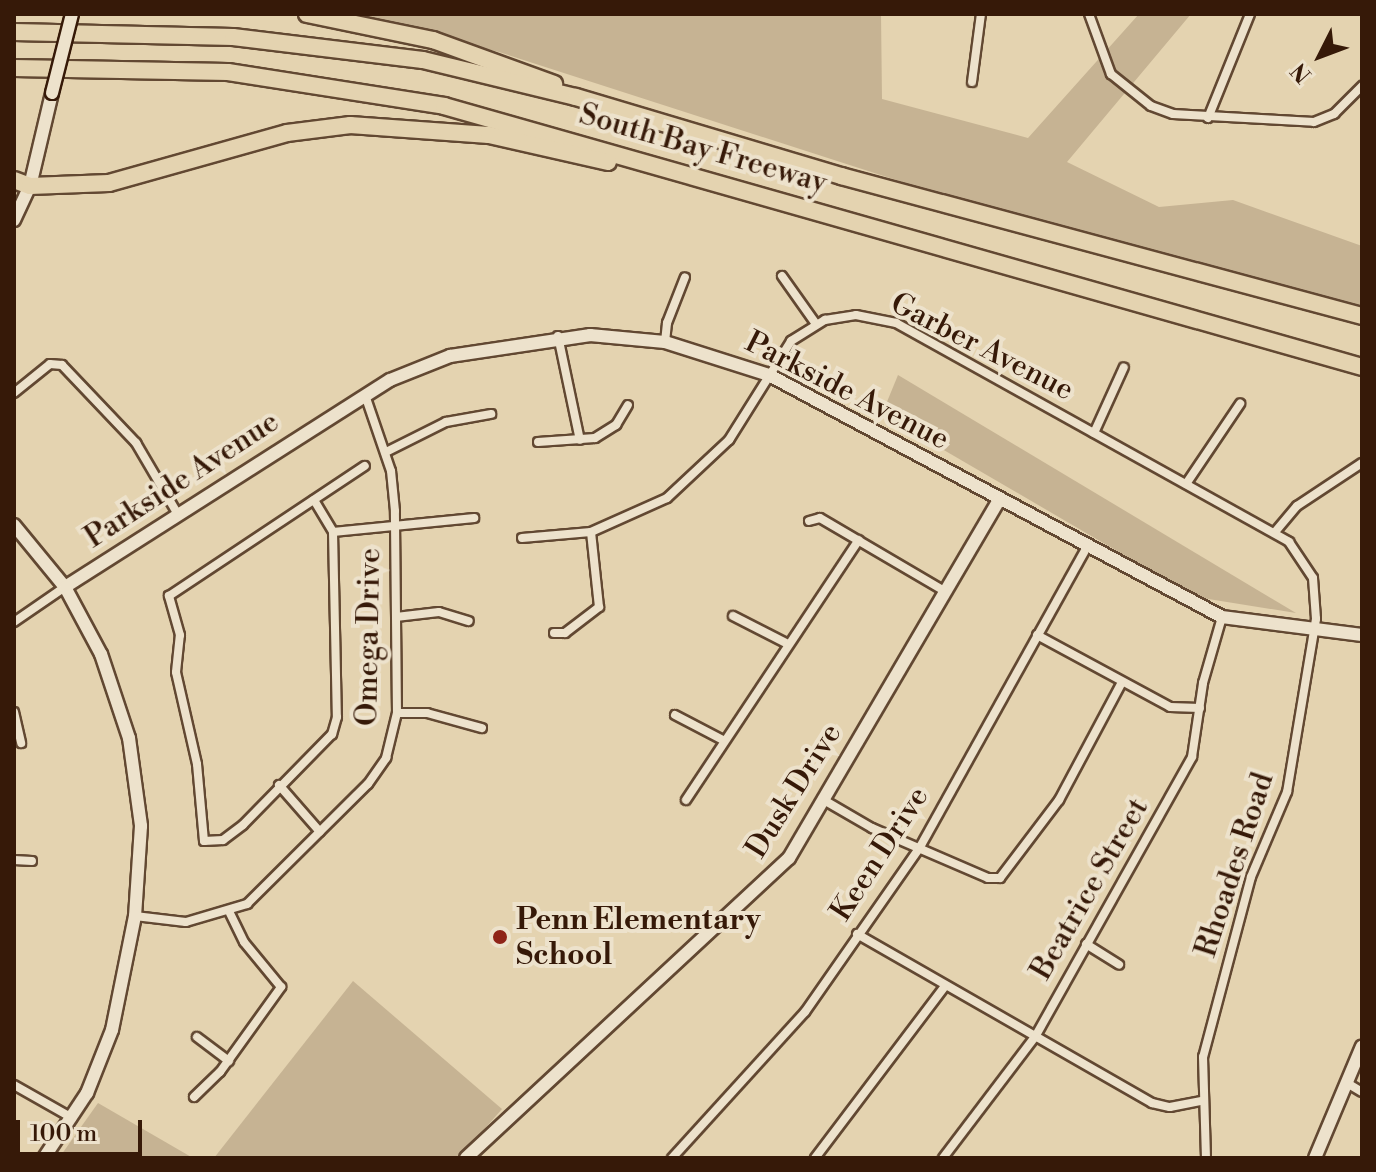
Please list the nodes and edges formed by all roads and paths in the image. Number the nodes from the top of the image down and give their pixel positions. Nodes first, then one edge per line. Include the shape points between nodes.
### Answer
1 (72, 14) edge
2 (307, 14) edge
3 (981, 14) edge
4 (1089, 14) edge
5 (1250, 14) edge
6 (14, 32) edge
7 (14, 68) edge
8 (972, 82) dead end
9 (1362, 86) edge
10 (576, 97) junction
11 (1208, 118) junction
12 (22, 183) edge
13 (743, 190) junction
14 (14, 220) edge
15 (782, 276) dead end
16 (685, 277) dead end
17 (1362, 316) edge
18 (816, 324) junction
19 (558, 336) junction
20 (665, 342) junction
21 (1124, 367) dead end
22 (1362, 367) edge
23 (769, 375) junction
24 (14, 393) edge
25 (365, 395) junction
26 (1240, 404) dead end
27 (628, 405) dead end
28 (491, 414) dead end
29 (1094, 433) junction
30 (580, 440) junction
31 (538, 442) dead end
32 (386, 452) junction
33 (1362, 463) edge
34 (365, 466) dead end
35 (1186, 484) junction
36 (314, 500) junction
37 (999, 500) junction
38 (177, 513) junction
39 (474, 518) dead end
40 (809, 521) dead end
41 (14, 525) edge
42 (395, 527) junction
43 (333, 532) junction
44 (591, 532) junction
45 (1275, 532) junction
46 (522, 538) dead end
47 (859, 540) junction
48 (1087, 547) junction
49 (65, 587) junction
50 (947, 592) junction
51 (733, 616) dead end
52 (396, 617) junction
53 (1222, 617) junction
54 (469, 621) dead end
55 (14, 622) edge
56 (1314, 631) junction
57 (554, 633) dead end
58 (1037, 635) junction
59 (1362, 635) edge
60 (786, 643) junction
61 (1122, 682) junction
62 (1200, 708) junction
63 (14, 712) edge
64 (397, 713) junction
65 (675, 715) dead end
66 (482, 728) dead end
67 (723, 740) junction
68 (21, 743) dead end
69 (279, 785) junction
70 (822, 799) junction
71 (686, 800) dead end
72 (320, 832) junction
73 (920, 847) junction
74 (14, 860) edge
75 (32, 861) dead end
76 (230, 913) junction
77 (135, 916) junction
78 (857, 934) junction
79 (1086, 944) junction
80 (1119, 965) dead end
81 (945, 986) junction
82 (197, 1037) dead end
83 (1035, 1037) junction
84 (1362, 1046) edge
85 (229, 1061) junction
86 (1347, 1083) junction
87 (14, 1085) edge
88 (1362, 1092) edge
89 (194, 1097) dead end
90 (1201, 1101) junction
91 (73, 1119) junction
92 (44, 1158) edge
93 (466, 1158) edge
94 (672, 1158) edge
95 (815, 1158) edge
96 (943, 1158) edge
97 (1206, 1158) edge
98 (1315, 1158) edge

1 - 12 main road, bridge
2 - 10 highway via 468,51 550,81
3 - 8 street via 980,55
4 - 11 street via 1098,51 1119,83 1173,114
5 - 11 street
6 - 10 highway, South Bay Freeway via 233,37 423,60
7 - 13 highway, South Bay Freeway via 228,72 324,85 444,106
9 - 11 street via 1334,114 1314,122
10 - 17 highway, South Bay Freeway via 841,176
12 - 13 highway via 109,183 287,133 350,125 489,135
12 - 14 main road
13 - 22 highway, South Bay Freeway
15 - 18 street
16 - 20 street
18 - 23 street, Garber Avenue via 784,348
18 - 29 street, Garber Avenue via 856,315 896,323
19 - 20 main road, Parkside Avenue
19 - 25 main road, Parkside Avenue via 450,356
19 - 30 street
20 - 23 main road, Parkside Avenue
21 - 29 street
23 - 37 main road, Parkside Avenue
23 - 44 street, Garber Avenue via 729,440 702,471 656,504
24 - 38 street via 50,364 62,365 136,443
25 - 32 street, Omega Drive
25 - 38 main road, Parkside Avenue
26 - 35 street
27 - 30 street via 616,425
28 - 32 street via 446,422
29 - 35 street, Garber Avenue
30 - 31 street
32 - 42 street, Omega Drive
33 - 45 street via 1297,506
34 - 36 street
35 - 45 street, Garber Avenue
36 - 43 street
36 - 69 street via 169,596 180,635 176,672 197,764 204,841 223,840
37 - 48 main road, Parkside Avenue
37 - 50 main road, Dusk Drive
38 - 49 main road, Parkside Avenue
39 - 42 street
40 - 47 street via 820,518
41 - 49 main road
42 - 43 street
42 - 52 street, Omega Drive
43 - 69 street via 337,717 332,734
44 - 46 street, Garber Avenue
44 - 57 street via 599,607 565,633
45 - 56 street, Garber Avenue via 1310,570 1317,597
47 - 50 street
47 - 60 street
48 - 53 main road, Parkside Avenue
48 - 58 street, Keen Drive
49 - 55 street, Parkside Avenue
49 - 77 main road via 106,665 129,738 141,826
50 - 70 main road, Dusk Drive
51 - 60 street
52 - 54 street via 439,612
52 - 64 street, Omega Drive
53 - 56 main road, Parkside Avenue
53 - 62 street, Beatrice Street
56 - 59 main road, Parkside Avenue
56 - 90 street, Rhoades Road via 1287,792 1251,877 1203,1057
58 - 61 street
58 - 73 street, Keen Drive
60 - 67 street
61 - 62 street via 1170,707
61 - 73 street via 1059,800 1000,878 988,878
62 - 79 street, Beatrice Street via 1192,757
63 - 68 street
64 - 66 street via 427,713
64 - 72 street, Omega Drive via 386,758
65 - 67 street
67 - 71 street
69 - 72 street
70 - 73 street
70 - 93 main road, Dusk Drive via 775,875
72 - 76 street, Omega Drive via 269,886
73 - 78 street, Keen Drive
74 - 75 street
76 - 77 street, Omega Drive via 186,922
76 - 85 street via 244,942 281,987
77 - 91 main road via 112,1030
78 - 81 street
78 - 94 street, Keen Drive via 805,1012
79 - 80 street
79 - 83 street, Beatrice Street
81 - 83 street
81 - 95 street
82 - 85 street
83 - 90 street via 1152,1103 1170,1107
83 - 96 street, Beatrice Street
84 - 86 main road
85 - 89 street
86 - 88 street
86 - 98 main road
87 - 91 street
90 - 97 street, Rhoades Road via 1208,1127
91 - 92 main road

